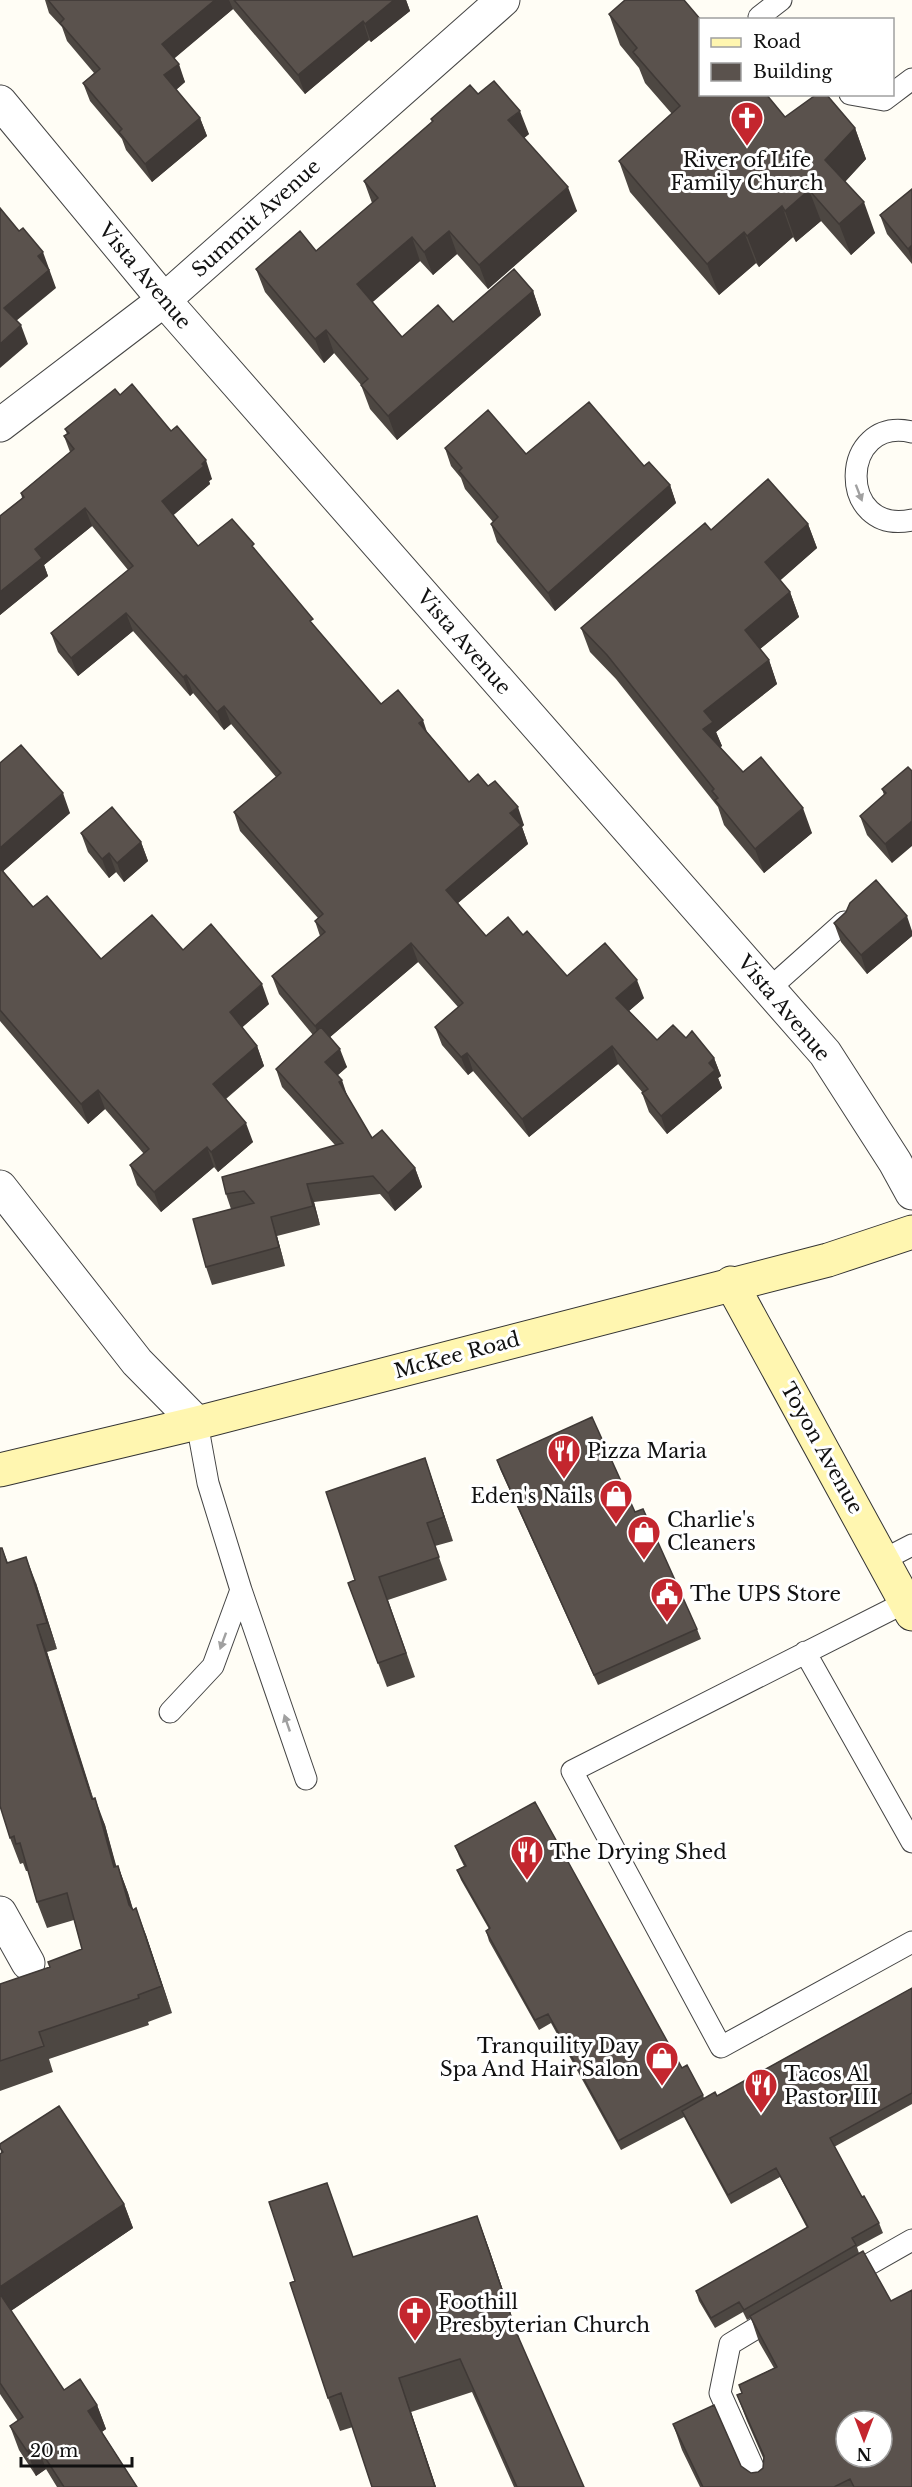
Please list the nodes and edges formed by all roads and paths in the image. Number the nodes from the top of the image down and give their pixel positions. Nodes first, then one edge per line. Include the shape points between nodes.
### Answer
1 (503, 0) edge
2 (781, 0) edge
3 (760, 18) edge
4 (912, 80) edge
5 (894, 93) edge
6 (861, 96) edge
7 (889, 96) edge
8 (0, 102) edge
9 (164, 300) junction
10 (0, 425) edge
11 (912, 432) edge
12 (912, 520) edge
13 (844, 922) edge
14 (769, 989) junction
15 (0, 1187) edge
16 (912, 1193) edge
17 (912, 1233) edge
18 (731, 1283) junction
19 (197, 1423) junction
20 (0, 1470) edge
21 (912, 1545) edge
22 (883, 1560) junction
23 (241, 1590) junction
24 (909, 1608) edge
25 (805, 1652) junction
26 (170, 1712) dead end
27 (306, 1779) dead end
28 (912, 1842) edge
29 (0, 1913) edge
30 (912, 1942) edge
31 (28, 1963) dead end
32 (912, 2241) edge
33 (824, 2290) edge
34 (794, 2306) edge
35 (762, 2487) edge

1 - 9 street, Summit Avenue
2 - 3 lane
4 - 5 lane
6 - 7 lane via 884,100
8 - 9 street, Vista Avenue
9 - 10 street, Summit Avenue
9 - 14 street, Vista Avenue
11 -> 12 lane via 886,432 861,453 855,468 855,485 861,501 872,513 888,520
13 - 14 lane
14 - 16 street, Vista Avenue via 825,1053
15 - 19 street via 137,1362
17 - 18 street, McKee Road via 828,1260
18 - 19 street, McKee Road
18 - 22 street, Toyon Avenue
19 - 20 street, McKee Road
19 - 23 lane via 208,1483
21 - 22 lane
22 - 24 street, Toyon Avenue
23 -> 26 lane via 213,1666
27 -> 23 lane
24 - 25 lane
25 - 28 lane
25 - 30 lane via 572,1771 721,2047
29 - 31 street
32 - 33 lane
34 - 35 lane via 730,2344 720,2393

